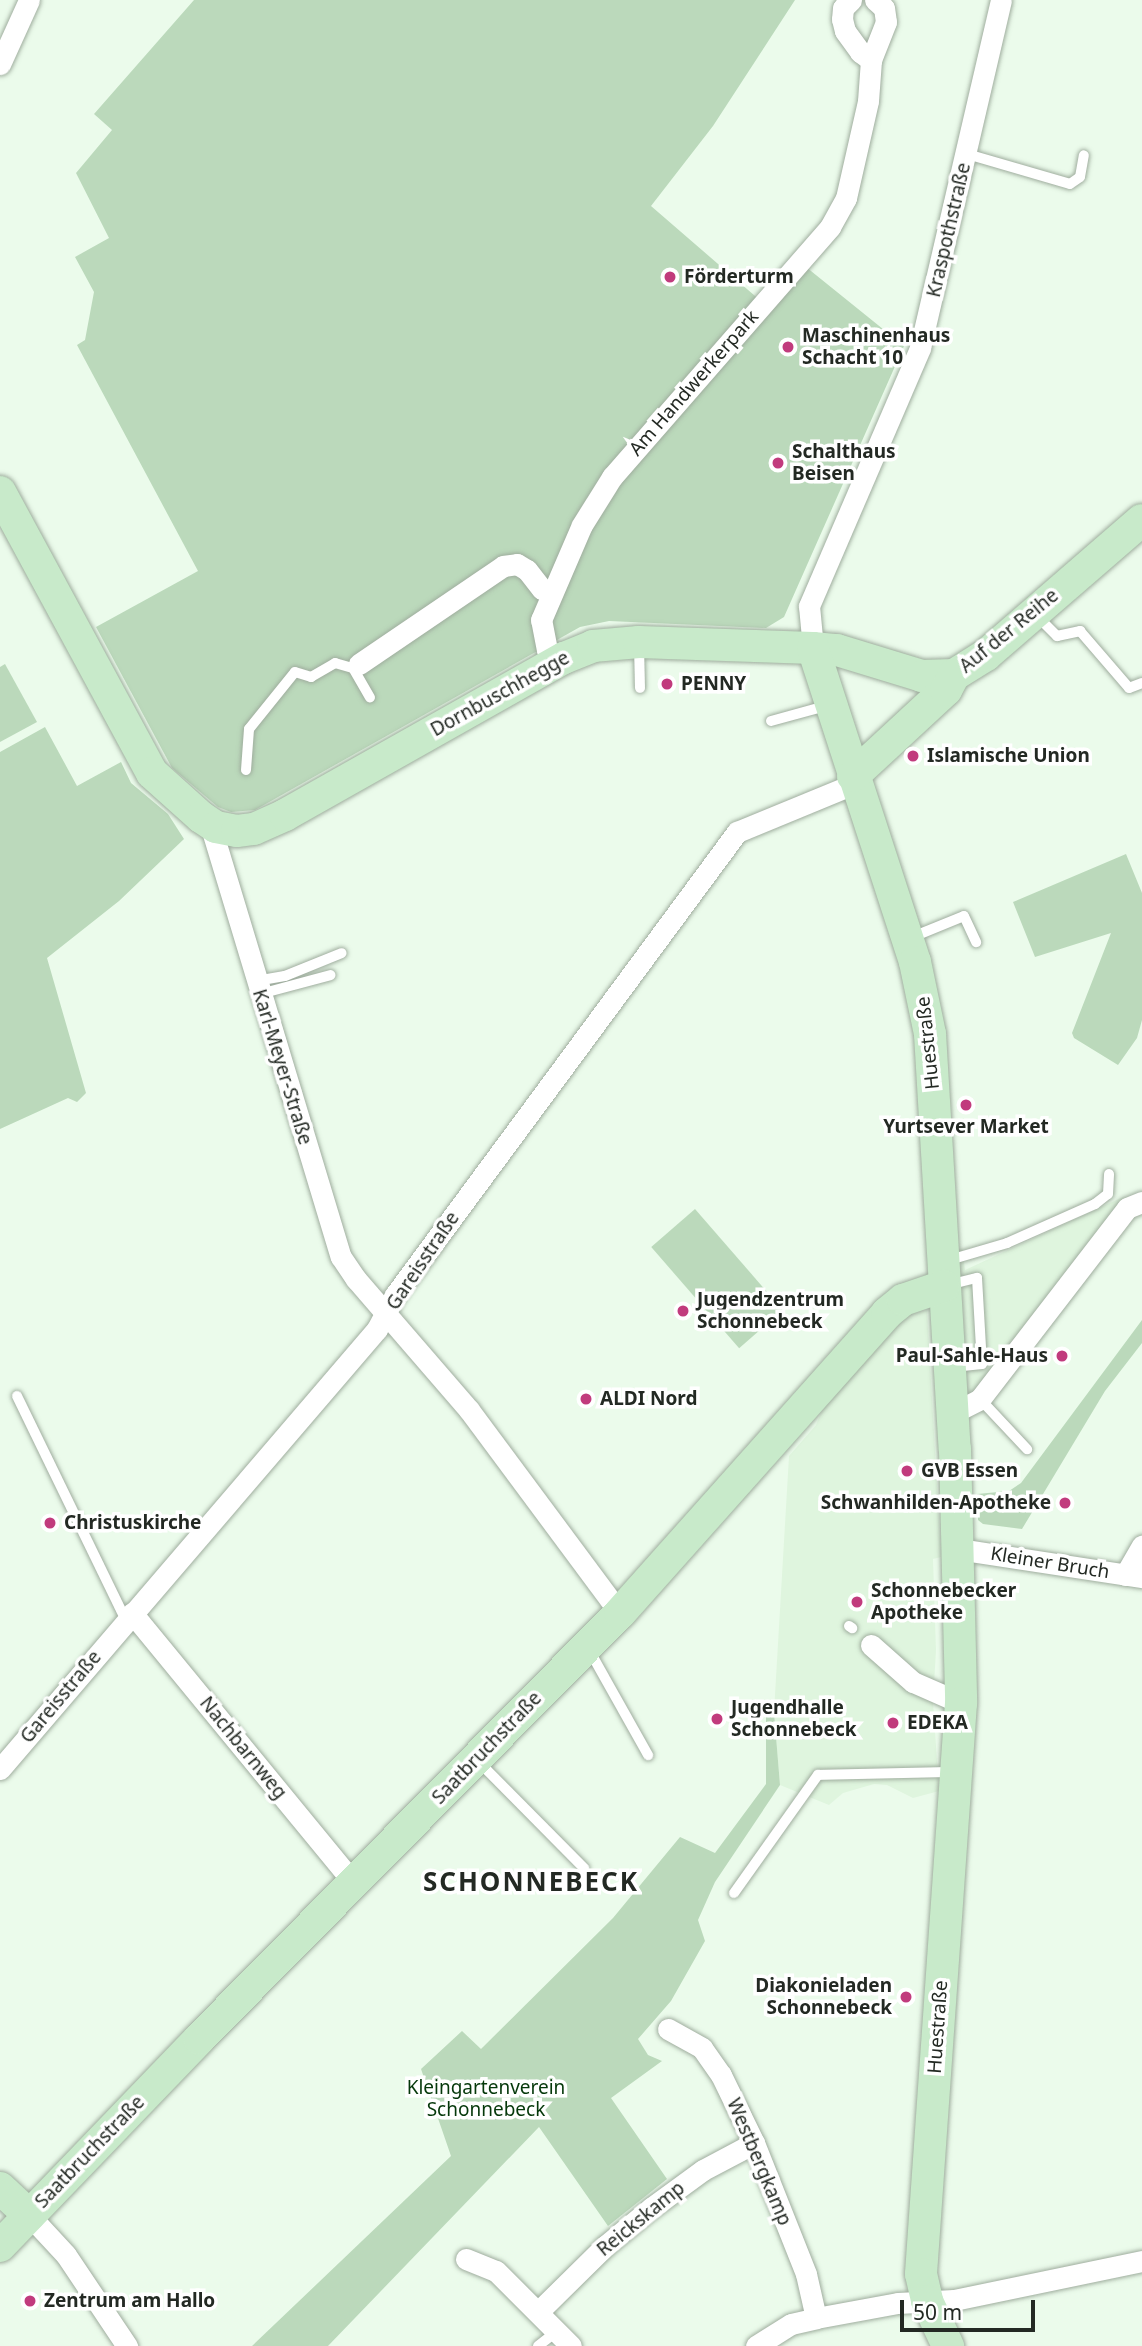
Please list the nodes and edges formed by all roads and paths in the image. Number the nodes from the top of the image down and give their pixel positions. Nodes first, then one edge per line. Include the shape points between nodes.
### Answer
1 (29, 0) edge
2 (851, 0) edge
3 (875, 0) edge
4 (1001, 0) edge
5 (871, 60) junction
6 (0, 64) edge
7 (967, 154) junction
8 (1084, 155) dead end
9 (0, 492) edge
10 (1142, 520) edge
11 (550, 592) junction
12 (1034, 613) junction
13 (639, 642) junction
14 (813, 648) junction
15 (553, 664) junction
16 (356, 666) junction
17 (954, 676) junction
18 (1142, 683) edge
19 (640, 688) dead end
20 (370, 698) dead end
21 (831, 704) junction
22 (771, 720) dead end
23 (246, 770) dead end
24 (854, 779) junction
25 (210, 824) junction
26 (907, 940) junction
27 (975, 942) dead end
28 (342, 953) dead end
29 (331, 975) dead end
30 (258, 988) junction
31 (1109, 1174) dead end
32 (1142, 1202) edge
33 (944, 1274) junction
34 (387, 1314) junction
35 (17, 1396) dead end
36 (967, 1406) junction
37 (1027, 1449) dead end
38 (1142, 1546) edge
39 (958, 1549) junction
40 (1134, 1576) edge
41 (620, 1613) junction
42 (129, 1616) junction
43 (871, 1645) dead end
44 (587, 1646) junction
45 (961, 1703) junction
46 (649, 1755) dead end
47 (476, 1759) junction
48 (0, 1769) edge
49 (957, 1772) junction
50 (584, 1868) dead end
51 (354, 1884) junction
52 (734, 1893) dead end
53 (668, 2029) dead end
54 (754, 2143) junction
55 (0, 2188) edge
56 (29, 2215) junction
57 (0, 2246) edge
58 (467, 2259) dead end
59 (1142, 2261) edge
60 (926, 2301) junction
61 (539, 2311) junction
62 (816, 2318) junction
63 (564, 2338) edge
64 (127, 2346) edge
65 (538, 2346) edge
66 (756, 2346) edge
67 (948, 2346) edge

1 - 6 street
2 - 5 street via 843,8 845,31
3 - 5 street, Am Handwerkerpark via 884,8 886,22
4 - 7 street, Kraspothstraße
5 - 11 street, Am Handwerkerpark via 859,153 846,198 831,227 612,477 582,525
7 - 8 lane via 1070,184 1080,177
7 - 14 street, Kraspothstraße via 920,348 809,606
9 - 25 main road via 148,767
10 - 12 main road, Auf der Reihe
11 - 15 street, Am Handwerkerpark via 541,620
11 - 16 street via 517,564 503,566
12 - 17 main road, Auf der Reihe via 979,661
12 - 18 lane via 1057,636 1080,631 1129,688
13 - 14 main road, Dornbuschhegge
13 - 15 main road, Dornbuschhegge via 593,646
13 - 19 lane
14 - 17 main road, Auf der Reihe via 837,650 922,676
14 - 21 main road, Huestraße
15 - 25 main road, Dornbuschhegge via 262,826 237,831
16 - 20 lane
16 - 23 lane via 335,663 311,677 295,672 249,729
17 - 24 main road via 946,690
21 - 22 lane
21 - 24 main road, Huestraße
24 - 26 main road, Huestraße
24 - 34 street, Gareisstraße via 737,832 403,1284
25 - 30 street, Karl-Meyer-Straße
26 - 27 lane via 964,916
26 - 33 main road, Huestraße via 928,1012
28 - 30 lane
29 - 30 lane
30 - 34 street, Karl-Meyer-Straße via 341,1257
31 - 33 lane via 1108,1194 1095,1204
32 - 36 street via 1127,1208
33 - 36 main road, Huestraße via 950,1368
33 - 41 main road, Saatbruchstraße via 887,1313
34 - 41 street, Karl-Meyer-Straße via 470,1410
34 - 42 street, Gareisstraße
35 - 42 lane
36 - 37 lane
36 - 39 main road, Huestraße
38 - 40 street
39 - 40 street, Kleiner Bruch
39 - 45 main road, Huestraße
41 - 44 main road, Saatbruchstraße
42 - 48 street, Gareisstraße
42 - 51 street, Nachbarnweg
43 - 45 street via 913,1682
44 - 46 lane
44 - 47 main road, Saatbruchstraße
45 - 49 main road, Huestraße
47 - 50 lane
47 - 51 main road, Saatbruchstraße
49 - 52 lane via 818,1775
49 - 60 main road, Huestraße via 921,2274
51 - 56 main road, Saatbruchstraße
53 - 54 street, Westbergkamp via 702,2049 721,2075
54 - 61 street, Reickskamp via 703,2170 651,2208
54 - 62 street, Westbergkamp via 806,2274
55 - 56 main road
56 - 57 main road, Saatbruchstraße
56 - 64 street via 66,2255
58 - 61 street via 496,2271
59 - 60 street via 954,2300
60 - 62 street
60 - 67 main road, Huestraße
61 - 63 street
62 - 66 street via 792,2324
63 - 65 lane

